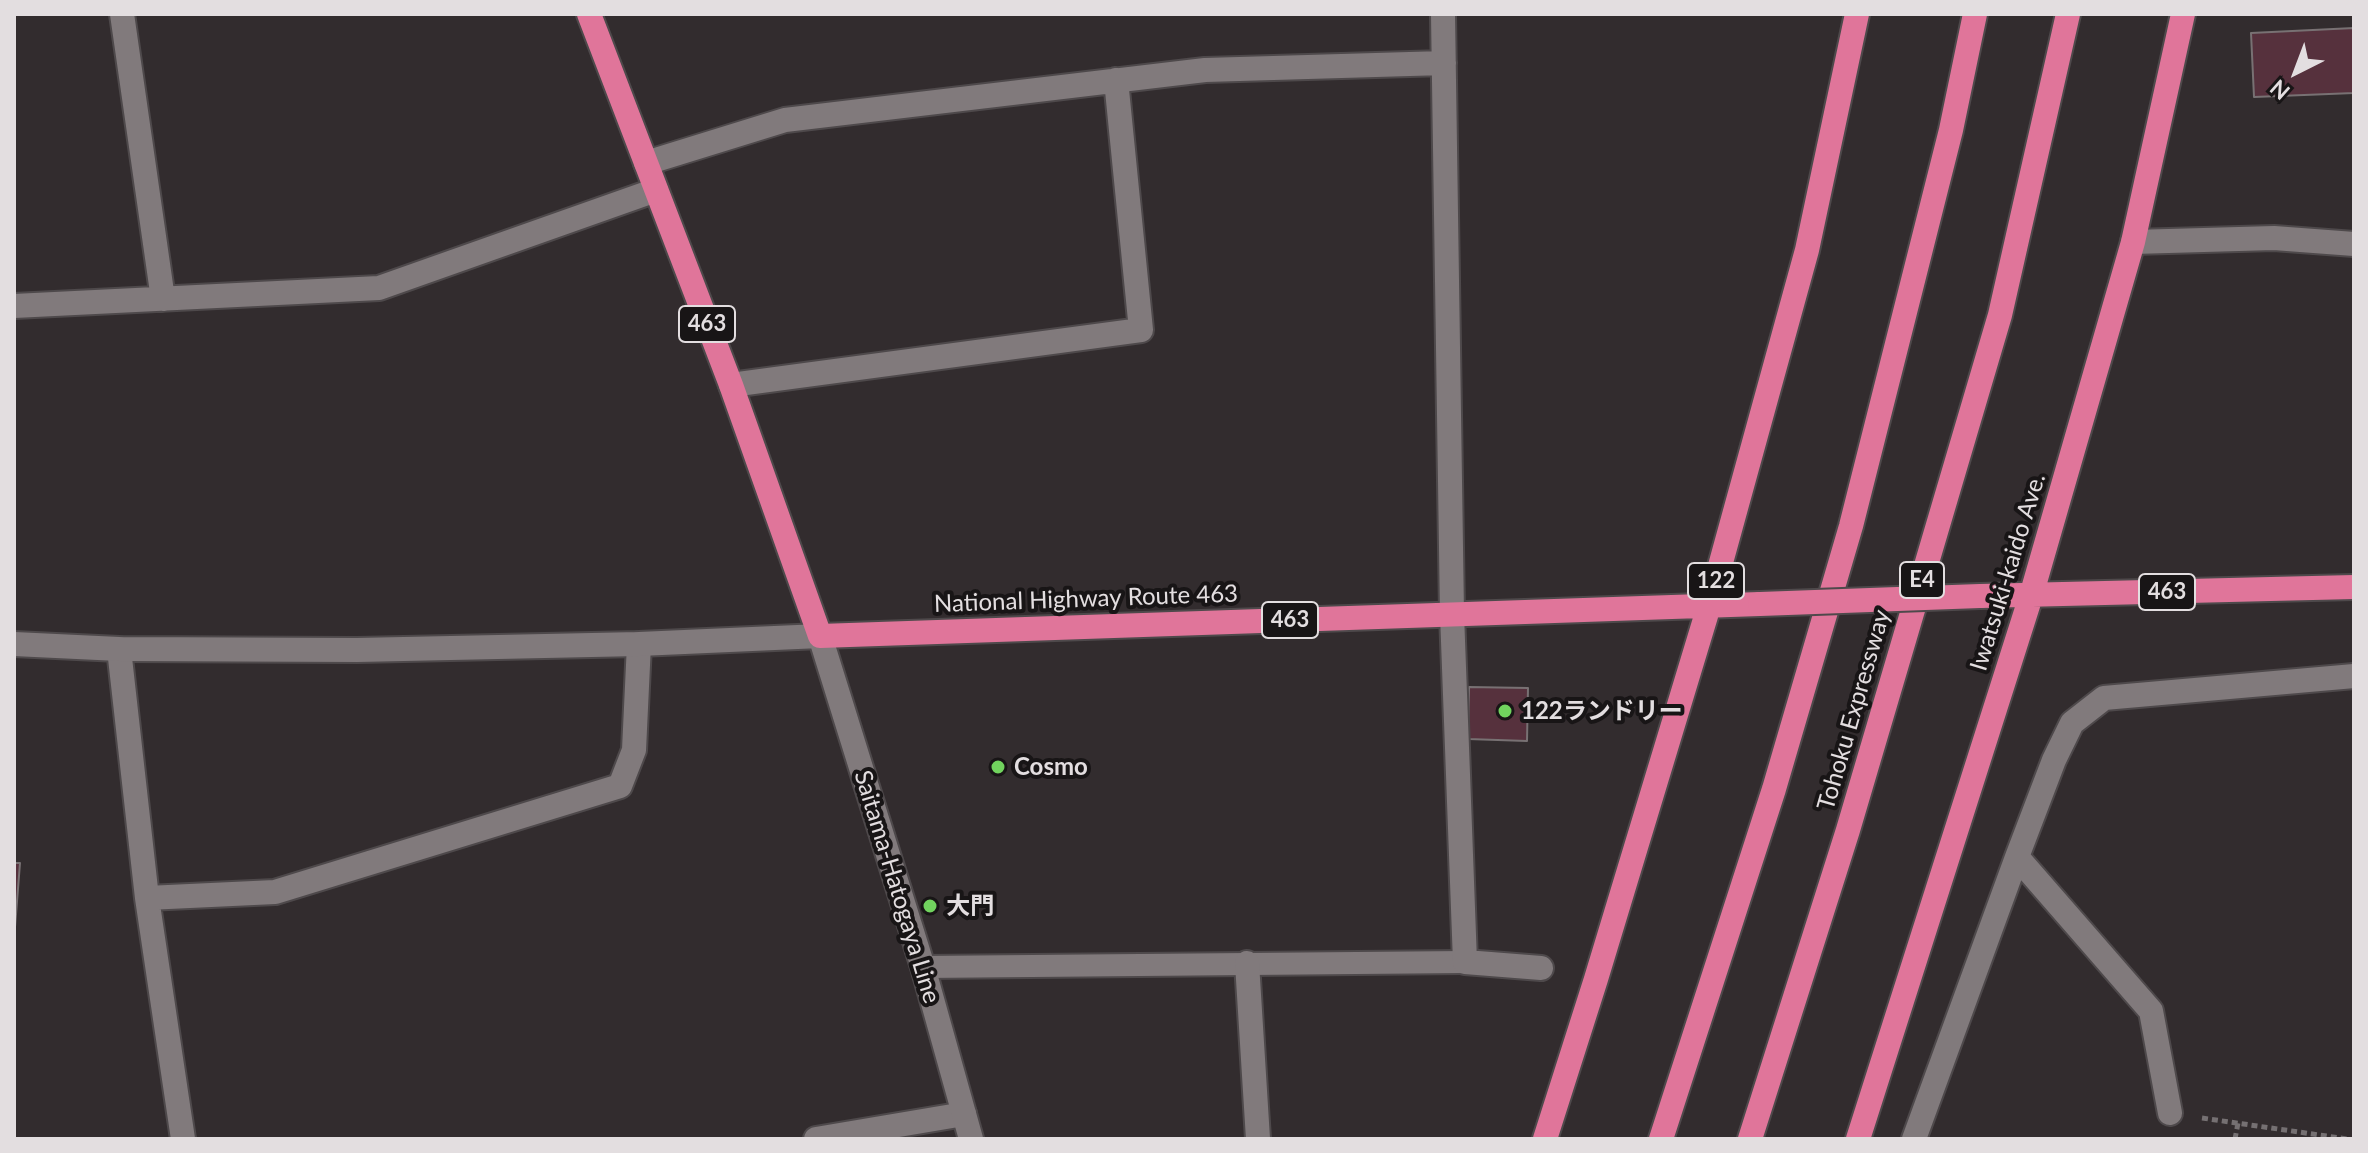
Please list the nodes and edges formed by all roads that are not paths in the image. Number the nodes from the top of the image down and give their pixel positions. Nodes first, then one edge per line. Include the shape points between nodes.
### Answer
1 (122, 14) edge
2 (589, 14) edge
3 (1443, 14) edge
4 (1857, 14) edge
5 (1975, 14) edge
6 (2068, 14) edge
7 (2183, 14) edge
8 (1444, 63) junction
9 (1116, 80) junction
10 (646, 163) junction
11 (656, 190) junction
12 (2133, 242) junction
13 (2354, 244) edge
14 (163, 299) junction
15 (14, 306) edge
16 (731, 385) junction
17 (2354, 587) edge
18 (2031, 596) junction
19 (1709, 606) junction
20 (1452, 614) junction
21 (820, 636) junction
22 (14, 644) edge
23 (639, 644) junction
24 (119, 649) junction
25 (2354, 676) edge
26 (2017, 857) junction
27 (147, 898) junction
28 (1465, 962) junction
29 (1247, 963) junction
30 (923, 967) junction
31 (1541, 968) dead end
32 (2170, 1113) road end
33 (964, 1114) junction
34 (183, 1139) edge
35 (816, 1139) edge
36 (971, 1139) edge
37 (1258, 1139) edge
38 (1545, 1139) edge
39 (1661, 1139) edge
40 (1750, 1139) edge
41 (1858, 1139) edge
42 (1914, 1139) edge

1 - 14 street
2 - 10 highway, 463
3 - 8 street
4 - 19 highway, 122 via 1807,250
5 - 39 highway via 1851,526 1774,789
6 - 40 highway, Tohoku Expressway / E4 via 2000,315 1848,830
7 - 12 highway, Iwatsuki-kaido Ave.
8 - 9 street via 1205,70
8 - 20 street
9 - 10 street via 785,120
9 - 16 street via 1141,330
10 - 11 highway, 463
11 - 14 street via 379,288
11 - 16 highway, 463
12 - 13 street via 2274,238
12 - 18 highway, Iwatsuki-kaido Ave.
14 - 15 street
16 - 21 highway, 463
17 - 18 highway, National Highway Route 463 / 463
18 - 19 highway, National Highway Route 463 / 463, bridge
18 - 41 highway, Iwatsuki-kaido Ave.
19 - 20 highway, National Highway Route 463 / 463
19 - 38 highway, 122
20 - 21 highway, National Highway Route 463 / 463
20 - 28 street
21 - 23 street
21 - 30 street, Saitama-Hatogaya Line
22 - 24 street
23 - 24 street
23 - 27 street via 634,750 620,786 275,892
24 - 27 street
25 - 26 street via 2104,698 2072,723
26 - 32 street via 2151,1011
26 - 42 street
27 - 34 street
28 - 29 lane
28 - 31 street
29 - 30 lane
29 - 37 street
30 - 33 street, Saitama-Hatogaya Line
33 - 35 street
33 - 36 street, Saitama-Hatogaya Line

